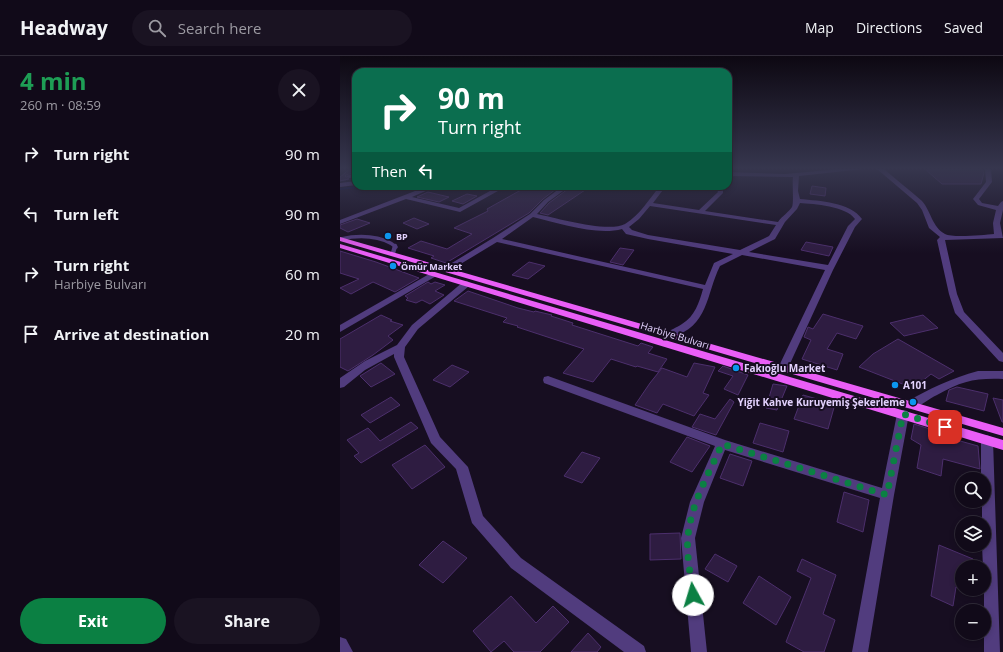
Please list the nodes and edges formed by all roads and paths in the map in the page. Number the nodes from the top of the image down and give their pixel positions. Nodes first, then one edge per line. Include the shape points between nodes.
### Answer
1 (406, 197) joint
2 (484, 197) edge
3 (552, 197) edge
4 (654, 197) edge
5 (716, 197) edge
6 (796, 197) edge
7 (913, 197) edge
8 (978, 197) edge
9 (797, 201) junction
10 (648, 204) junction
11 (1002, 206) edge
12 (700, 212) junction
13 (532, 215) junction
14 (340, 222) edge
15 (780, 224) junction
16 (624, 227) junction
17 (1000, 236) edge
18 (944, 237) junction
19 (496, 240) junction
20 (340, 241) edge
21 (741, 253) junction
22 (830, 268) junction
23 (446, 269) junction
24 (434, 275) junction
25 (466, 284) junction
26 (708, 288) junction
27 (340, 329) edge
28 (671, 334) junction
29 (400, 347) junction
30 (1003, 359) edge
31 (783, 368) junction
32 (1003, 375) edge
33 (548, 380) dead end
34 (340, 384) edge
35 (906, 410) junction
36 (1003, 432) edge
37 (987, 440) junction
38 (722, 444) junction
39 (1003, 445) edge
40 (887, 495) junction
41 (340, 645) edge
42 (345, 652) edge
43 (638, 652) edge
44 (699, 652) edge
45 (860, 652) edge
46 (992, 652) edge

1 - 2 street via 460,210
1 - 14 street
3 - 13 street
4 - 10 street
5 - 12 street
6 - 9 street
7 - 18 street via 925,209 932,228
8 - 11 street via 976,199 980,204
9 - 15 street via 795,208
9 - 22 street via 846,209 859,218 852,226
10 - 12 street
10 - 16 street via 635,220
11 - 17 street via 995,228
12 - 15 street
13 - 16 street via 590,227
13 - 19 street
15 - 21 street via 772,237
16 - 21 street via 629,232 648,237
17 - 18 street
18 - 30 street via 941,240 944,258 960,313
19 - 23 street
19 - 26 street
20 - 23 main road, Harbiye Bulvarı
20 - 24 main road, Harbiye Bulvarı
21 - 22 street
21 - 26 street via 717,265
22 - 31 street
23 - 28 main road, Harbiye Bulvarı
24 - 25 main road, Harbiye Bulvarı
24 - 27 street
25 - 29 street via 415,327
25 - 35 main road, Harbiye Bulvarı
26 - 28 street via 695,318
28 - 31 main road, Harbiye Bulvarı
29 - 34 street via 372,360
29 - 43 street via 398,357 435,440 462,466 477,519 516,563
31 - 35 main road, Harbiye Bulvarı
32 - 35 street via 980,375 959,380 936,390
33 - 38 street
35 - 36 main road, Harbiye Bulvarı
35 - 37 main road, Harbiye Bulvarı
35 - 40 street
37 - 39 main road, Harbiye Bulvarı
37 - 46 street
38 - 40 street
38 - 44 street via 690,520 688,538
40 - 45 street
41 - 42 street

